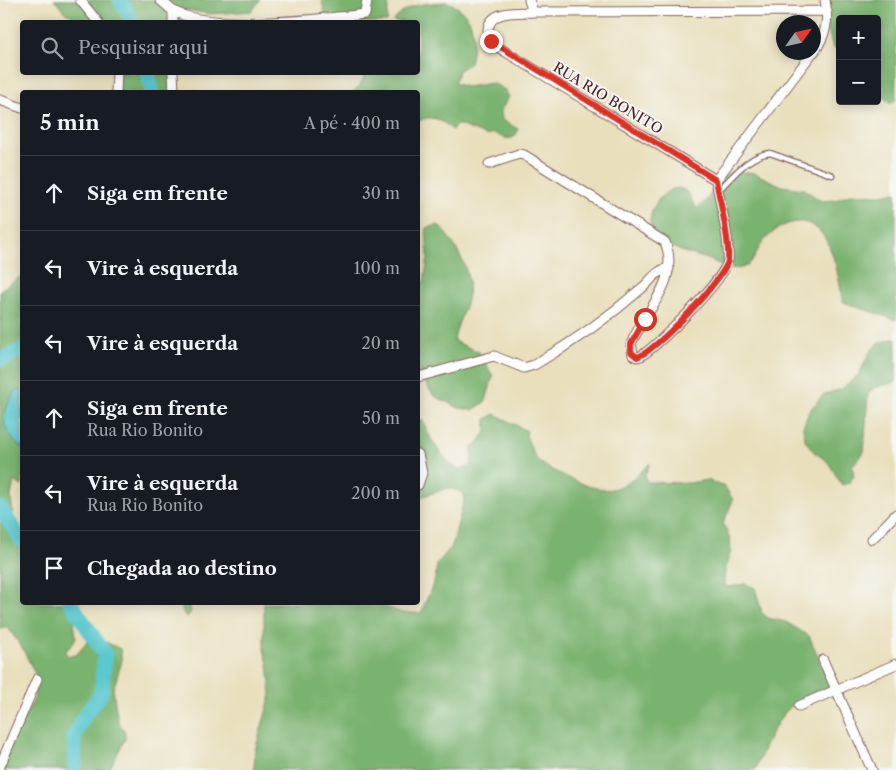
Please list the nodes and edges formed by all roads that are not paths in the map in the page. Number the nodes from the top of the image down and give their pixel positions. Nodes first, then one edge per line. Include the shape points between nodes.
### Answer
1 (80, 0) edge
2 (160, 0) edge
3 (367, 0) edge
4 (529, 0) edge
5 (825, 0) edge
6 (173, 11) junction
7 (827, 11) junction
8 (533, 12) junction
9 (96, 20) edge
10 (173, 20) edge
11 (237, 20) edge
12 (310, 20) edge
13 (821, 40) edge
14 (807, 60) edge
15 (117, 75) edge
16 (173, 75) edge
17 (116, 90) edge
18 (174, 90) edge
19 (0, 100) edge
20 (20, 107) edge
21 (489, 164) dead end
22 (832, 175) dead end
23 (716, 180) junction
24 (718, 190) junction
25 (669, 268) junction
26 (420, 376) edge
27 (420, 463) edge
28 (420, 478) edge
29 (896, 514) edge
30 (872, 539) dead end
31 (822, 660) dead end
32 (896, 664) edge
33 (37, 679) dead end
34 (836, 690) junction
35 (799, 706) dead end
36 (0, 766) edge
37 (872, 770) edge

1 - 9 street
2 - 6 street
3 - 12 street via 365,14
4 - 8 street
5 - 7 street
6 - 10 street
6 - 11 street via 210,19
7 - 8 street, RUA RIO BONITO
7 - 13 street
8 - 23 street, RUA RIO BONITO via 496,16 488,27 491,41
14 - 23 street
15 - 17 street
16 - 18 street
19 - 20 street
21 - 25 street via 524,155 660,237 670,258
22 - 24 lane via 770,153 762,154 754,157
23 - 24 street
24 - 25 street via 728,251 726,268 684,319 648,352 637,357 631,352 631,344 655,304
25 - 26 street via 658,272 613,311 534,365 524,368 494,356
27 - 28 street
29 - 30 street
31 - 34 street
32 - 34 street
33 - 36 street
34 - 35 street
34 - 37 street

